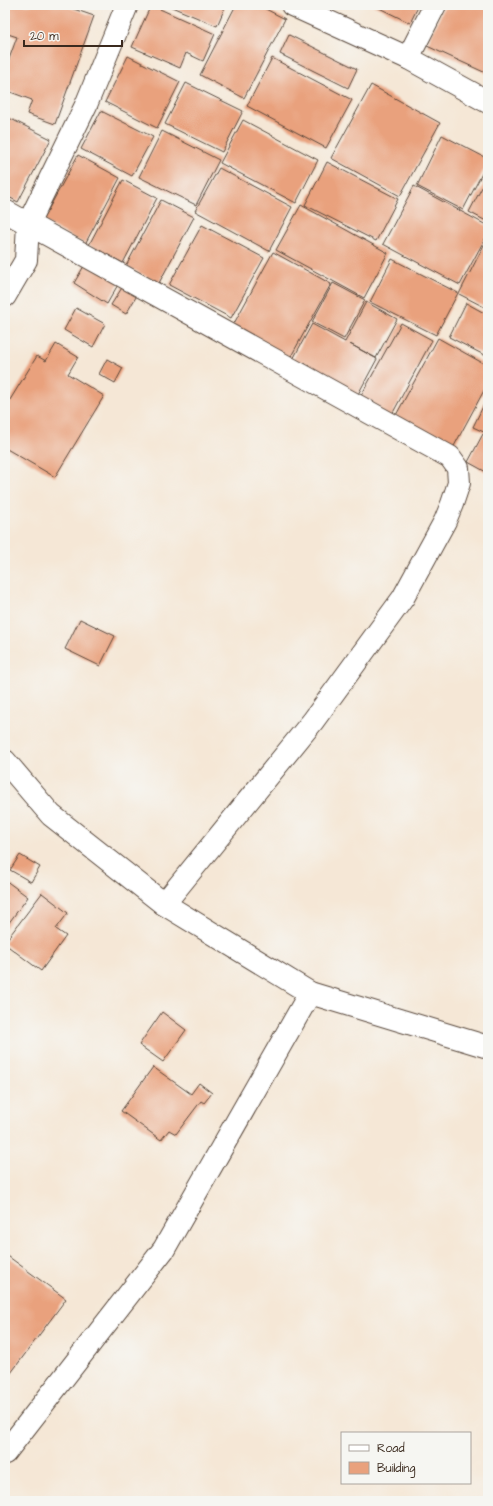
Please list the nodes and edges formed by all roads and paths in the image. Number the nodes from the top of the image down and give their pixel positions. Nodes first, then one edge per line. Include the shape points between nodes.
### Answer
1 (127, 5) edge
2 (292, 5) edge
3 (435, 5) edge
4 (408, 58) junction
5 (488, 102) edge
6 (5, 211) edge
7 (28, 224) junction
8 (5, 296) edge
9 (5, 761) edge
10 (164, 904) junction
11 (310, 993) junction
12 (488, 1047) edge
13 (5, 1454) edge

1 - 7 street via 86,105
2 - 4 street
3 - 4 street
4 - 5 street
6 - 7 street
7 - 8 street via 26,260
7 - 10 street via 450,457 458,468 459,482 445,521 402,598 312,721
9 - 10 street via 51,815
10 - 11 street
11 - 12 street
11 - 13 street via 164,1249

